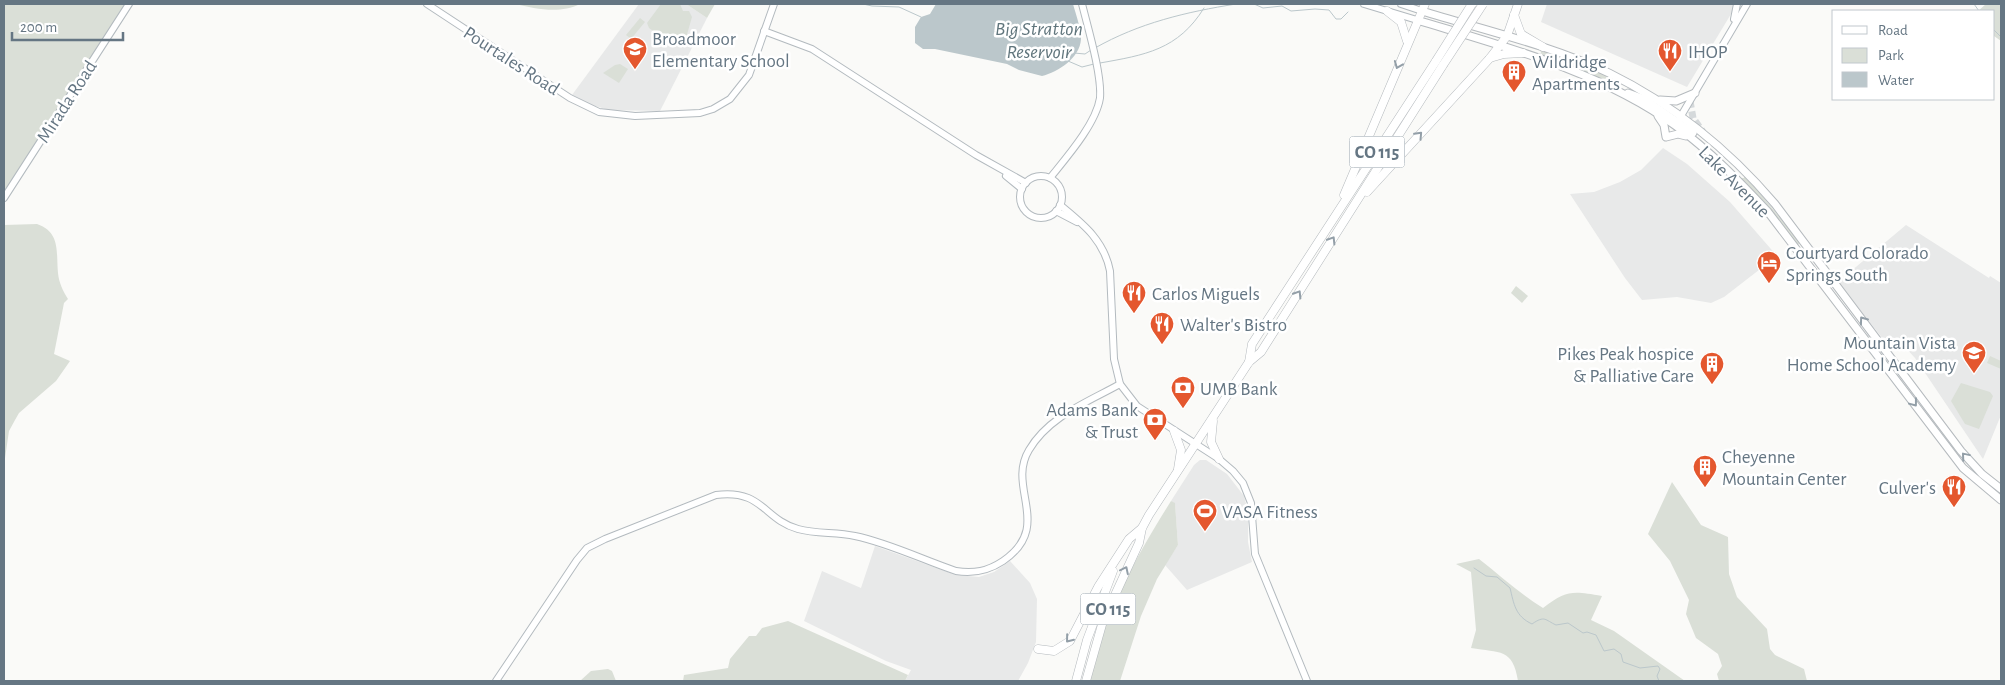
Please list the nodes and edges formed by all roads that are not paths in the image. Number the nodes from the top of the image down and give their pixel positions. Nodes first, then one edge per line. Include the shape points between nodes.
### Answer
1 (129, 4) edge
2 (427, 4) edge
3 (774, 4) edge
4 (1082, 4) edge
5 (1364, 4) edge
6 (1401, 4) edge
7 (1472, 4) edge
8 (1484, 4) edge
9 (1518, 4) edge
10 (1737, 4) edge
11 (1747, 4) edge
12 (1423, 7) edge
13 (1387, 11) junction
14 (1514, 15) junction
15 (1417, 20) junction
16 (764, 31) junction
17 (1728, 35) junction
18 (1507, 36) junction
19 (1407, 44) junction
20 (1500, 45) junction
21 (1542, 47) junction
22 (1523, 53) junction
23 (1490, 58) junction
24 (1613, 89) junction
25 (1695, 93) junction
26 (1654, 98) junction
27 (1654, 112) junction
28 (1678, 121) junction
29 (1691, 138) junction
30 (1052, 180) junction
31 (1024, 186) junction
32 (4, 198) edge
33 (1058, 208) junction
34 (1341, 225) junction
35 (1317, 243) junction
36 (1249, 362) junction
37 (1120, 384) junction
38 (1213, 417) junction
39 (1174, 431) junction
40 (1196, 445) junction
41 (1219, 459) junction
42 (1178, 471) junction
43 (2001, 489) edge
44 (2001, 500) edge
45 (1142, 528) junction
46 (1121, 553) junction
47 (1038, 649) dead end
48 (496, 681) edge
49 (1076, 681) edge
50 (1086, 681) edge
51 (1307, 681) edge

1 - 32 street, Mirada Road
2 - 16 street, Pourtales Road via 570,98 600,112 635,116 693,114 713,109 730,99 745,82
3 - 16 street, Pourtales Road
4 - 30 street via 1098,77 1098,108
5 - 13 street, Lake Avenue
6 - 12 street, Lake Avenue
7 - 35 highway, CO 115, bridge
8 - 34 highway, CO 115, bridge
9 - 14 highway
10 - 17 street
11 - 17 street
12 - 15 highway
12 - 18 main road, Lake Avenue
13 - 15 street, Lake Avenue
13 - 19 highway via 1402,22
14 - 18 highway
14 - 21 highway via 1521,34
15 - 19 highway
15 - 20 main road, Lake Avenue
16 - 31 street via 812,49
17 - 25 street
18 - 20 highway
18 - 21 main road, Lake Avenue
19 -> 35 highway via 1355,172
20 - 22 main road, Lake Avenue
20 - 23 highway
21 - 26 main road, Lake Avenue via 1609,73
22 - 23 highway
22 - 24 main road, Lake Avenue
34 -> 23 highway via 1376,182
24 - 27 main road, Lake Avenue
24 - 28 main road via 1644,99
25 - 26 main road via 1676,101
25 - 28 street
26 - 28 main road, Lake Avenue
27 - 28 main road, Lake Avenue
27 - 29 main road via 1662,121 1666,137 1678,134
28 - 29 main road, Lake Avenue
43 -> 28 main road, Lake Avenue via 1966,457 1775,204 1722,150
29 -> 44 main road, Lake Avenue via 1768,212 1964,468
30 - 31 street via 1039,176
30 - 33 street via 1061,192
31 - 33 street via 1021,203 1030,215 1045,217
33 - 37 street via 1081,223 1100,243 1109,263 1115,367
36 -> 34 highway, CO 115 via 1261,352
35 - 36 highway, CO 115 via 1252,344
36 - 38 highway, CO 115
37 - 39 street via 1137,406
37 - 48 street via 1062,415 1032,444 1022,468 1029,512 1024,537 1011,555 989,569 956,571 868,539 798,529 784,523 752,499 735,494 716,495 587,548
38 - 40 highway, CO 115
38 - 41 highway via 1211,442
39 - 40 street
39 - 42 highway via 1181,450
40 - 41 street
40 - 42 highway, CO 115
41 - 51 street via 1239,477 1249,495 1252,540 1257,559
42 - 45 highway, CO 115
45 - 46 highway, CO 115
50 -> 45 highway, CO 115 via 1103,621 1139,543
46 -> 47 highway via 1098,587 1070,641 1054,651
46 - 49 highway, CO 115 via 1094,618

